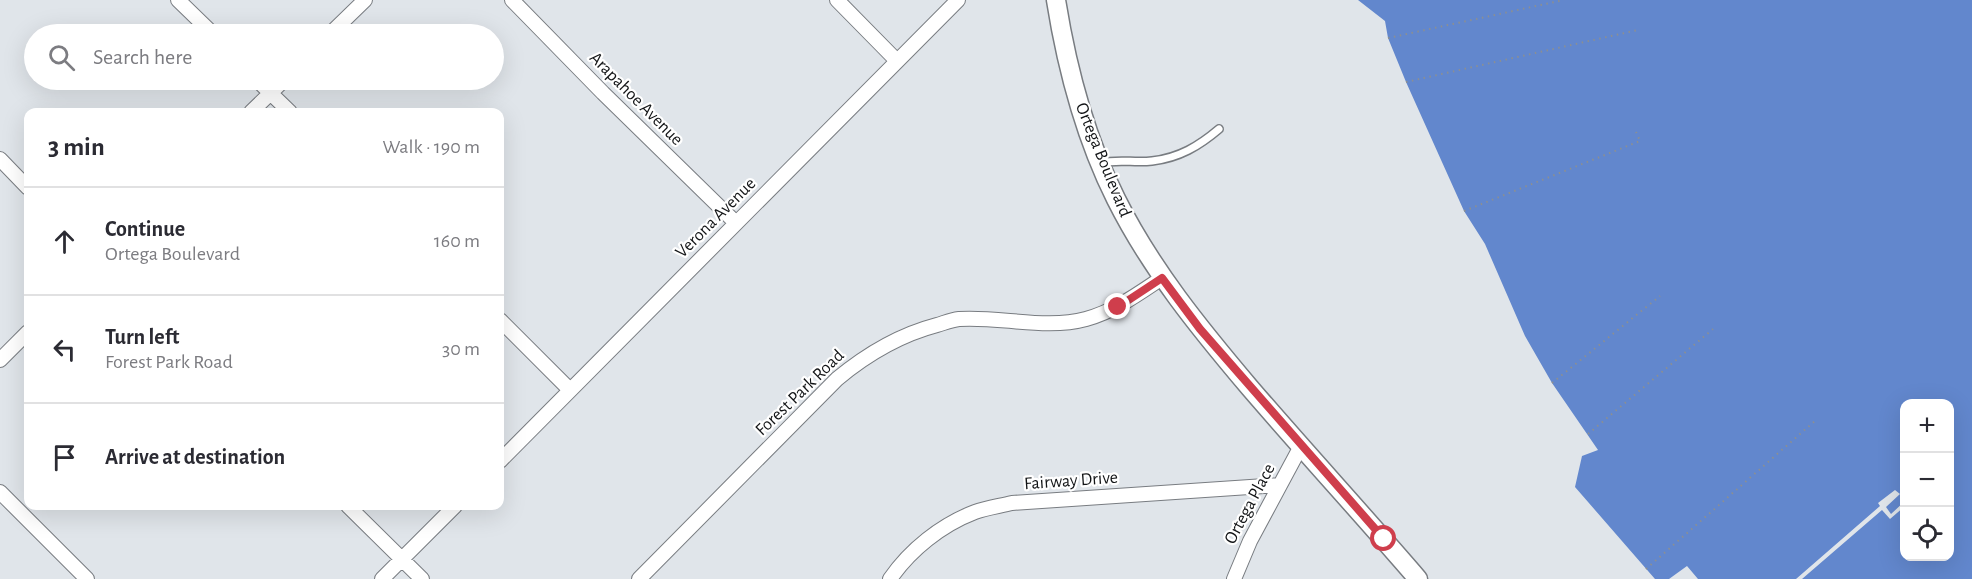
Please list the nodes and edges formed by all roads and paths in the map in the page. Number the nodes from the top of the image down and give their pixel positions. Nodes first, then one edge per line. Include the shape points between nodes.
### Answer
1 (178, 0) edge
2 (365, 0) edge
3 (512, 0) edge
4 (837, 0) edge
5 (958, 0) edge
6 (1056, 0) edge
7 (1564, 0) edge
8 (203, 24) edge
9 (340, 24) edge
10 (1638, 30) dead end
11 (1388, 38) dead end
12 (897, 61) junction
13 (1406, 82) dead end
14 (268, 90) edge
15 (274, 90) edge
16 (271, 93) junction
17 (255, 108) edge
18 (287, 108) edge
19 (1219, 129) dead end
20 (1636, 132) dead end
21 (0, 159) edge
22 (1100, 163) junction
23 (24, 184) edge
24 (1464, 211) dead end
25 (736, 223) junction
26 (1162, 278) junction
27 (1660, 296) dead end
28 (504, 324) edge
29 (1713, 329) dead end
30 (24, 336) edge
31 (0, 360) edge
32 (1552, 382) dead end
33 (570, 390) junction
34 (1816, 420) dead end
35 (1588, 434) dead end
36 (1301, 446) junction
37 (504, 457) edge
38 (1280, 486) junction
39 (0, 492) edge
40 (352, 510) edge
41 (451, 510) edge
42 (402, 559) junction
43 (1646, 569) dead end
44 (87, 579) edge
45 (382, 579) edge
46 (422, 579) edge
47 (639, 579) edge
48 (890, 579) edge
49 (1234, 579) edge
50 (1418, 579) edge

1 - 8 street
2 - 9 street
3 - 25 street, Arapahoe Avenue
4 - 12 street
5 - 12 street, Verona Avenue
6 - 22 main road, Ortega Boulevard via 1072,80
7 - 11 path
10 - 13 path
12 - 25 street, Verona Avenue
14 - 16 street
15 - 16 street
16 - 17 street
16 - 18 street
19 - 22 lane via 1178,156
20 - 24 path via 1640,141
21 - 23 street
22 - 26 main road, Ortega Boulevard via 1116,200
25 - 33 street, Verona Avenue
26 - 36 main road, Ortega Boulevard via 1200,329
26 - 47 street, Forest Park Road via 1118,307 1086,320 1059,323 958,319 922,329 861,358
27 - 32 path
28 - 33 street
29 - 35 path
30 - 31 street
33 - 37 street, Verona Avenue
34 - 43 path
36 - 38 street, Ortega Place
36 - 50 main road, Ortega Boulevard
38 - 48 street, Fairway Drive via 1012,503 975,512 947,526 917,547
38 - 49 street, Ortega Place
39 - 44 street
40 - 42 street
41 - 42 street
42 - 45 street
42 - 46 street

